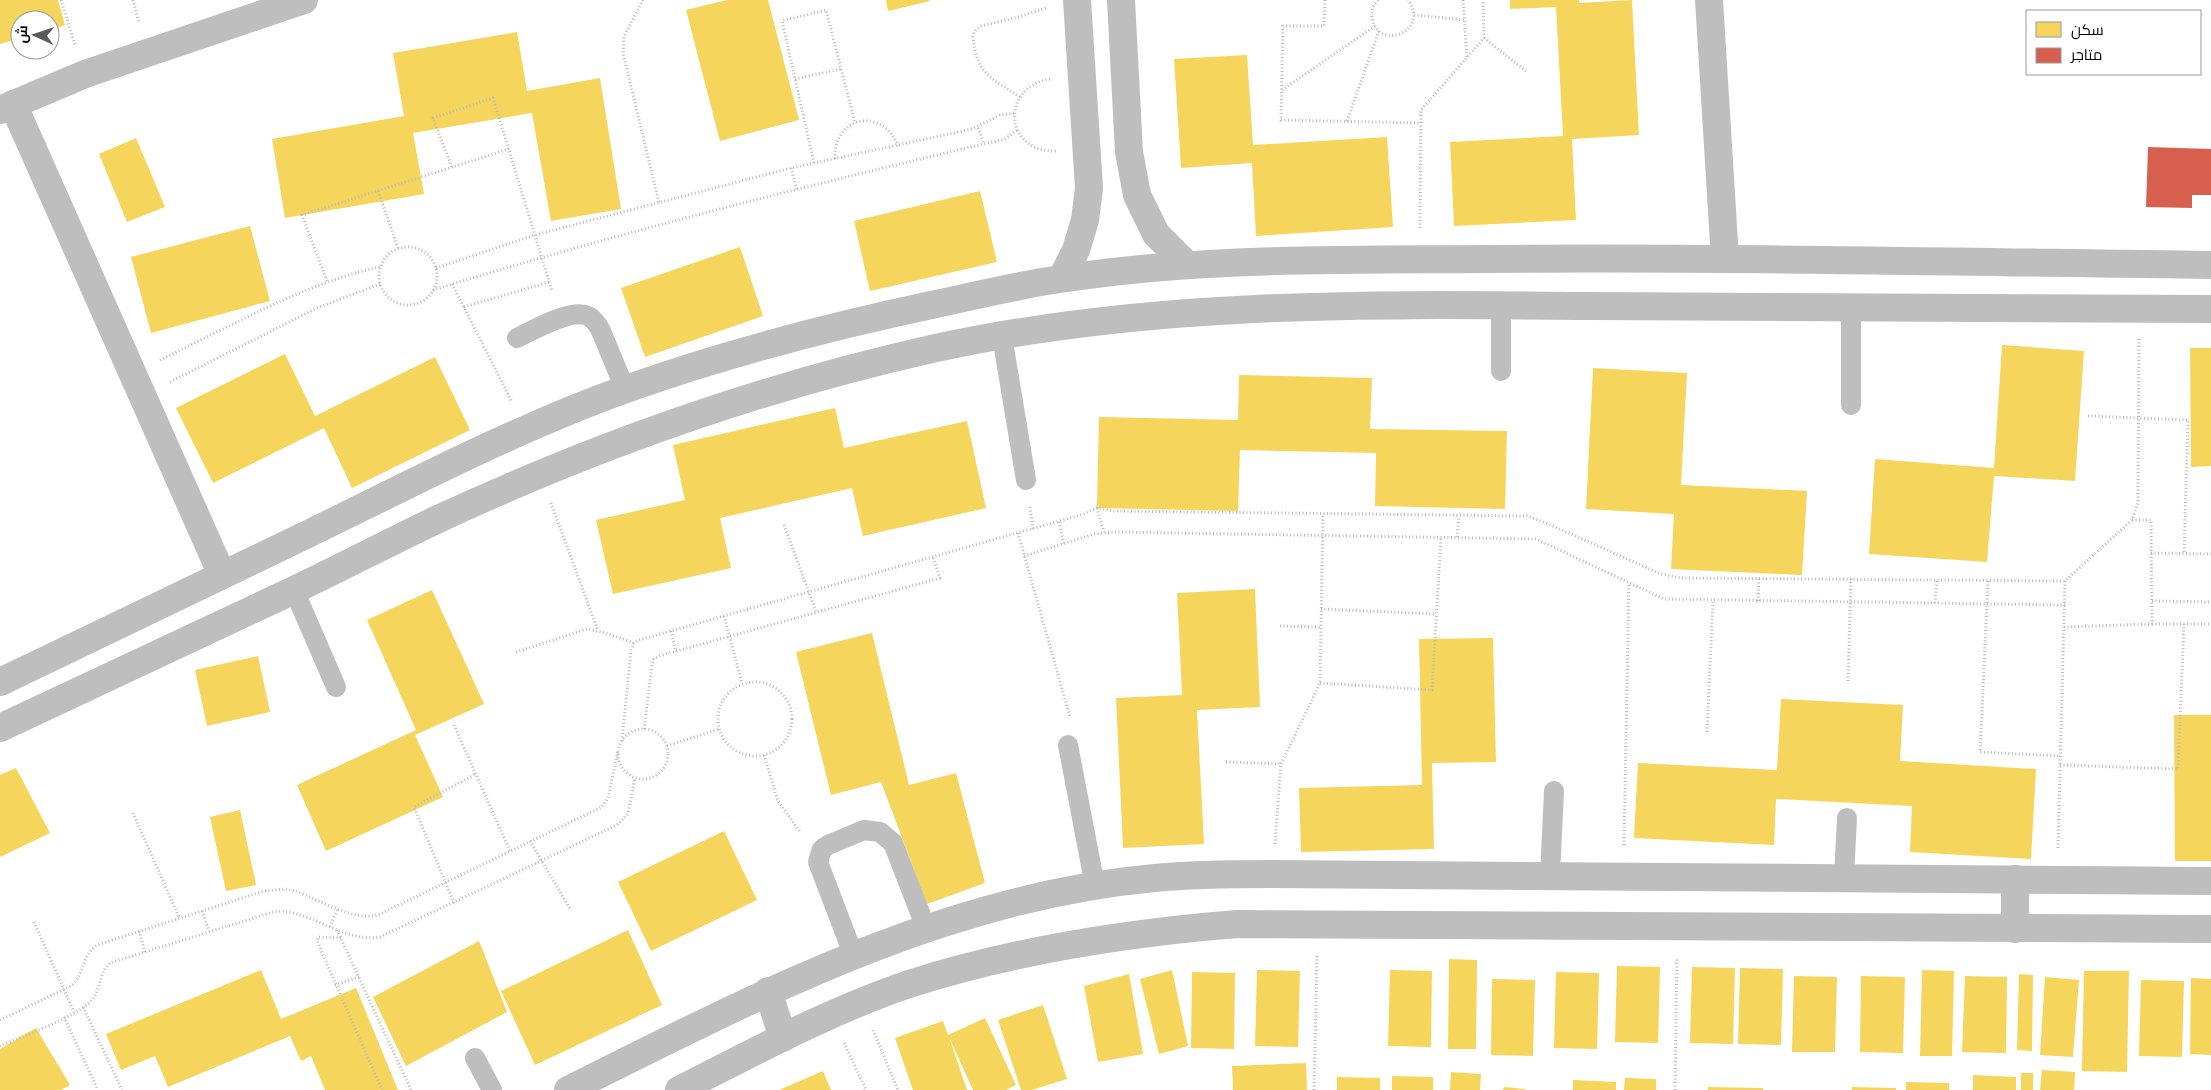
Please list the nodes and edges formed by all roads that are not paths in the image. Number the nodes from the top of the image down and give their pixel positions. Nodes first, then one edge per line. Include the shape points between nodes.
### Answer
1 (304, 0) edge
2 (1121, 0) edge
3 (1709, 0) edge
4 (1064, 3) edge
5 (7, 107) edge
6 (1128, 128) junction
7 (1087, 141) junction
8 (1725, 259) junction
9 (1188, 265) junction
10 (2211, 265) edge
11 (1062, 278) junction
12 (1501, 305) junction
13 (1851, 307) junction
14 (2211, 309) edge
15 (1002, 336) junction
16 (517, 338) dead end
17 (1501, 371) dead end
18 (624, 390) junction
19 (1851, 406) dead end
20 (1026, 480) dead end
21 (312, 532) junction
22 (335, 570) junction
23 (222, 575) junction
24 (294, 590) junction
25 (0, 682) edge
26 (336, 687) dead end
27 (0, 728) edge
28 (1068, 745) road end
29 (1554, 791) dead end
30 (1847, 818) dead end
31 (1550, 876) junction
32 (1844, 878) junction
33 (2015, 879) junction
34 (2211, 880) edge
35 (1095, 886) junction
36 (926, 928) junction
37 (2015, 929) junction
38 (2211, 930) edge
39 (853, 954) junction
40 (768, 991) junction
41 (783, 1038) junction
42 (475, 1058) dead end
43 (492, 1090) edge
44 (568, 1090) edge
45 (679, 1090) edge

1 - 5 street via 85,74
2 - 6 street
3 - 8 street
4 - 7 street via 1082,74
5 - 23 street via 138,384
6 - 7 street
6 - 9 street via 1132,174 1145,216 1156,234
7 - 11 street via 1089,188 1085,220 1076,250
8 - 9 street via 1326,259
8 - 10 street
9 - 11 street
11 - 18 street via 864,320 750,350
12 - 13 street
12 - 15 street via 1231,309 1133,317
12 - 17 lane
13 - 14 street
13 - 19 lane
15 - 20 lane
15 - 22 street via 939,347 825,376 652,431 540,474 438,519
16 - 18 lane via 561,319 579,314 589,316 596,322
18 - 21 street via 418,478
21 - 22 street
21 - 23 street
22 - 24 street
23 - 25 street
24 - 26 lane
24 - 27 street
28 - 35 lane
29 - 31 lane
30 - 32 lane
31 - 32 street
31 - 35 street via 1272,874 1155,878
32 - 33 street
33 - 34 street
33 - 37 street
35 - 36 street via 1038,897
36 - 39 street
36 - 39 lane via 893,843 880,832 864,830 828,845 818,856 819,869
37 - 38 street
37 - 41 street via 1237,924 1168,929 1039,950 909,984
39 - 40 street
40 - 41 street
40 - 44 street
41 - 45 street
42 - 43 lane

